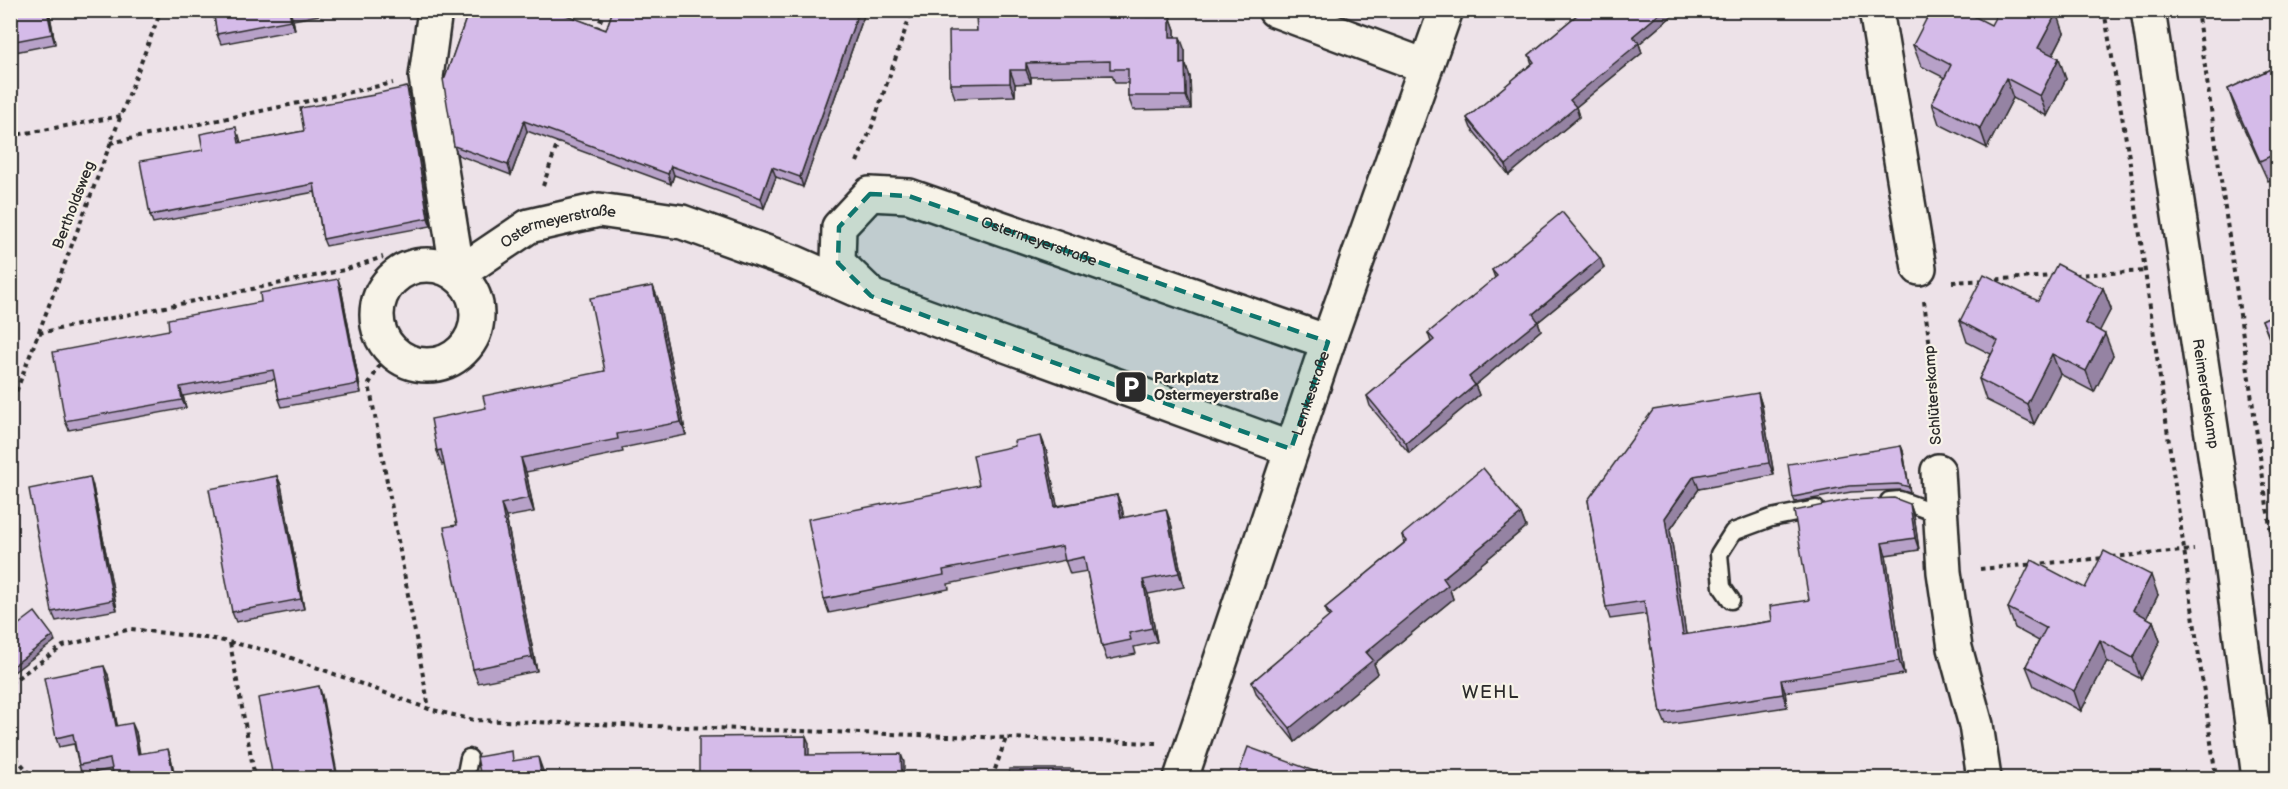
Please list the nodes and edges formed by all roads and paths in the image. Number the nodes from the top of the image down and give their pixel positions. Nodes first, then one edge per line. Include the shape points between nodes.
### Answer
1 (161, 10) edge
2 (435, 10) edge
3 (604, 10) edge
4 (912, 10) edge
5 (1275, 10) edge
6 (1446, 10) edge
7 (1876, 10) edge
8 (2104, 10) edge
9 (2148, 10) edge
10 (2197, 10) edge
11 (596, 32) edge
12 (1425, 66) junction
13 (426, 77) junction
14 (334, 95) junction
15 (335, 103) edge
16 (121, 116) junction
17 (563, 129) edge
18 (10, 136) edge
19 (110, 143) junction
20 (856, 166) dead end
21 (529, 226) junction
22 (383, 257) dead end
23 (2145, 271) junction
24 (458, 274) junction
25 (2062, 275) edge
26 (2074, 275) edge
27 (1920, 276) junction
28 (871, 296) junction
29 (39, 333) junction
30 (1328, 342) junction
31 (389, 349) junction
32 (10, 408) edge
33 (1291, 449) junction
34 (1938, 471) joint
35 (1871, 501) edge
36 (1828, 507) edge
37 (1941, 515) junction
38 (2229, 548) junction
39 (2185, 551) junction
40 (1944, 572) junction
41 (2277, 584) edge
42 (1731, 600) dead end
43 (230, 643) junction
44 (10, 683) edge
45 (429, 709) junction
46 (1006, 738) junction
47 (1193, 745) junction
48 (10, 750) edge
49 (470, 758) dead end
50 (33, 778) edge
51 (255, 778) edge
52 (465, 778) edge
53 (992, 778) edge
54 (1181, 778) edge
55 (1984, 778) edge
56 (2216, 778) edge
57 (2259, 778) edge

1 - 16 path, Bertholdsweg
2 - 13 street
3 - 11 path
4 - 20 path
5 - 12 street
6 - 12 street, Lemkestraße
7 - 27 street
8 - 23 path
9 - 38 street, Reimerdeskamp
10 - 41 path
12 - 30 street, Lemkestraße
13 - 14 path
13 - 24 street
14 - 15 path
14 - 19 path
16 - 18 path
16 - 19 path, Bertholdsweg
17 - 21 path
19 - 29 path, Bertholdsweg
21 - 24 street, Ostermeyerstraße
21 - 28 street, Ostermeyerstraße via 599,210 682,222 793,262
22 - 29 path via 345,270
23 - 26 path
23 - 39 path
24 - 31 street via 431,264 408,267 388,281 378,298 376,318 381,338
24 - 31 street via 477,302 476,330 464,350 453,359 431,366 407,362
25 - 27 path
27 - 34 path, Schlüterskamp via 1932,362
28 - 30 street, Ostermeyerstraße via 838,263 839,227 870,194 909,196
28 - 33 street, Ostermeyerstraße
29 - 32 path, Bertholdsweg
30 - 33 street, Lemkestraße
31 - 45 path via 369,384
33 - 47 street, Lemkestraße
34 - 37 street
35 - 37 lane via 1900,500
36 - 42 lane via 1771,518 1734,532 1719,554 1722,587
37 - 40 street
38 - 39 path
38 - 57 street, Reimerdeskamp
39 - 40 path
39 - 56 path
40 - 55 street via 1954,648 1976,725
43 - 44 path via 131,629 63,646
43 - 45 path via 275,652
43 - 51 path
45 - 46 path via 474,720
46 - 47 path
46 - 53 path
47 - 54 street, Lemkestraße
48 - 50 path
49 - 52 lane

